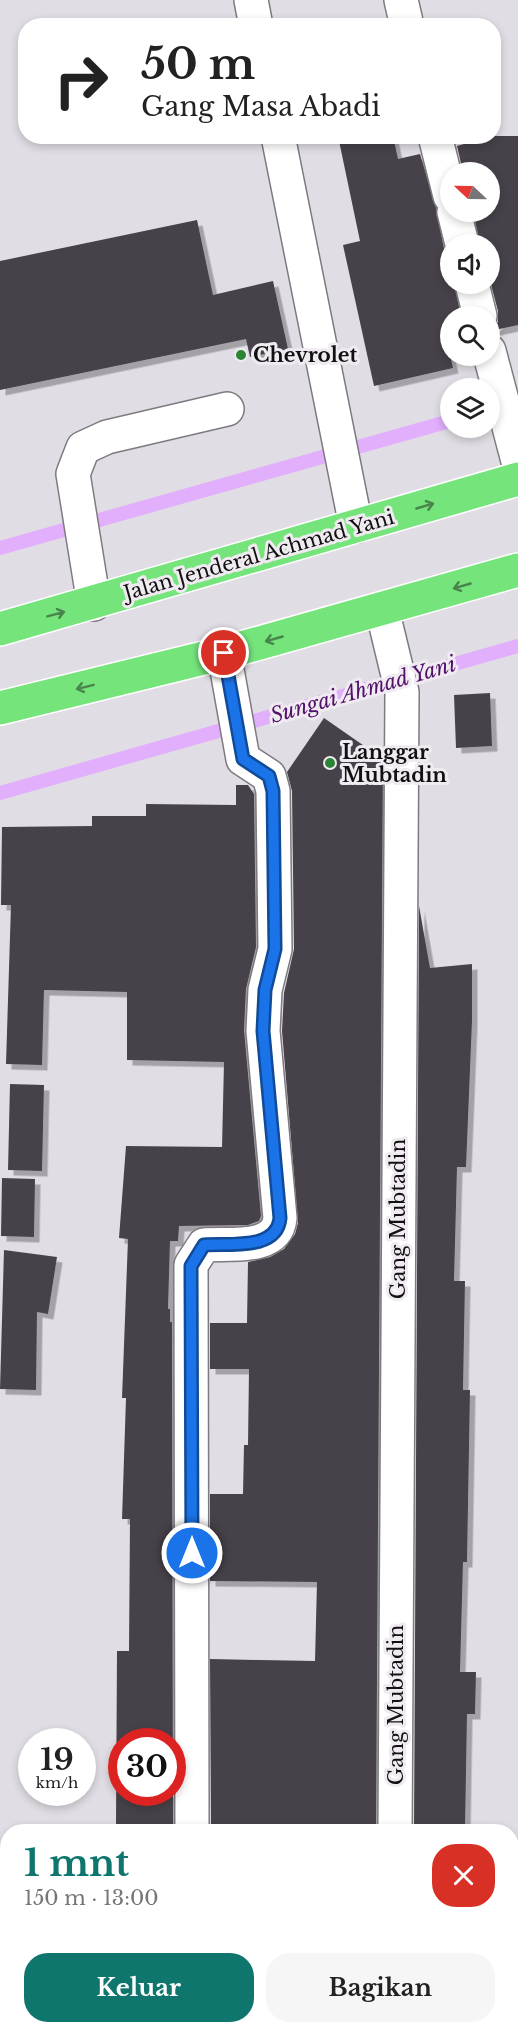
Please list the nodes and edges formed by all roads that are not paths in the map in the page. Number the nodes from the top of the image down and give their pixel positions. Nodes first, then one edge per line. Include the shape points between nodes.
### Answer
1 (251, 0) edge
2 (401, 0) edge
3 (254, 18) edge
4 (405, 18) edge
5 (280, 144) edge
6 (437, 144) edge
7 (442, 162) edge
8 (493, 366) edge
9 (227, 409) dead end
10 (518, 461) edge
11 (518, 479) edge
12 (356, 526) junction
13 (518, 570) edge
14 (94, 604) junction
15 (382, 609) junction
16 (0, 629) edge
17 (224, 653) junction
18 (0, 708) edge
19 (192, 1824) edge
20 (395, 1824) edge

1 - 3 street
2 - 4 street
5 - 12 street
6 - 7 street
8 - 10 street
9 - 14 street via 107,437 83,448 72,474
12 -> 11 highway, Jalan Jenderal Achmad Yani
12 - 14 highway, Jalan Jenderal Achmad Yani
13 -> 15 highway
16 -> 14 highway, Jalan Jenderal Achmad Yani
15 -> 17 highway
15 - 20 street, Gang Mubtadin via 399,678
17 -> 18 highway
17 - 19 street via 243,759 269,776 273,791 275,949 265,990 263,1031 280,1218 273,1236 260,1243 204,1245 191,1266

